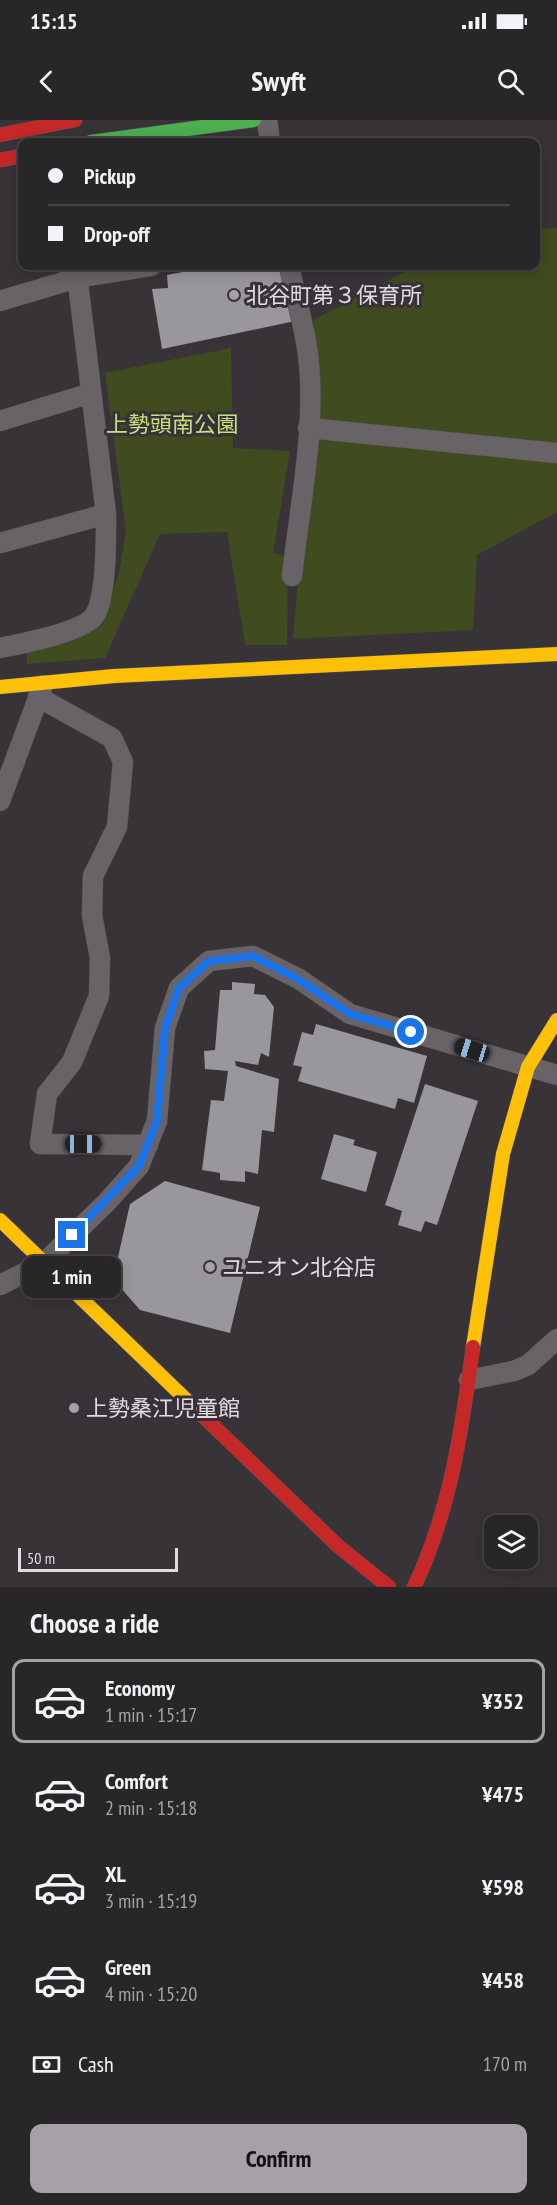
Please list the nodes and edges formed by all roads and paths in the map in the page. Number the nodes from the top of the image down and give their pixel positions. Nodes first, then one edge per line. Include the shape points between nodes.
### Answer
1 (254, 120) edge
2 (267, 120) edge
3 (65, 121) edge
4 (0, 135) edge
5 (116, 138) edge
6 (269, 138) edge
7 (18, 157) edge
8 (0, 160) edge
9 (101, 270) edge
10 (290, 270) edge
11 (76, 272) edge
12 (0, 301) edge
13 (91, 393) junction
14 (0, 421) edge
15 (308, 428) junction
16 (557, 453) edge
17 (106, 514) junction
18 (0, 543) edge
19 (292, 576) dead end
20 (0, 648) edge
21 (557, 654) edge
22 (0, 687) edge
23 (41, 690) junction
24 (0, 801) edge
25 (557, 1020) edge
26 (528, 1067) junction
27 (557, 1075) edge
28 (148, 1145) junction
29 (0, 1220) edge
30 (44, 1263) junction
31 (0, 1285) edge
32 (557, 1339) edge
33 (469, 1380) junction
34 (389, 1587) edge
35 (414, 1587) edge

1 - 5 street
2 - 6 street
3 - 4 street
7 - 8 street
9 - 11 street
10 - 15 street via 307,348
11 - 12 street
11 - 13 street
13 - 14 street
13 - 17 street
15 - 16 street
15 - 19 street
17 - 18 street
17 - 20 street via 100,602 94,616 79,625
21 - 23 street via 248,668
22 - 23 street
23 - 24 street
23 - 28 street via 112,738 123,762 117,827 93,876 99,996 72,1062 47,1094 40,1144
25 - 26 street
26 - 27 street
26 - 28 street via 350,1014 298,979 253,956 209,961 179,988 165,1028 157,1121
26 - 33 street via 503,1154
28 - 30 street via 139,1166
29 - 30 street
30 - 31 street
30 - 34 street via 338,1546
32 - 33 street via 528,1365
33 - 35 street via 444,1513

